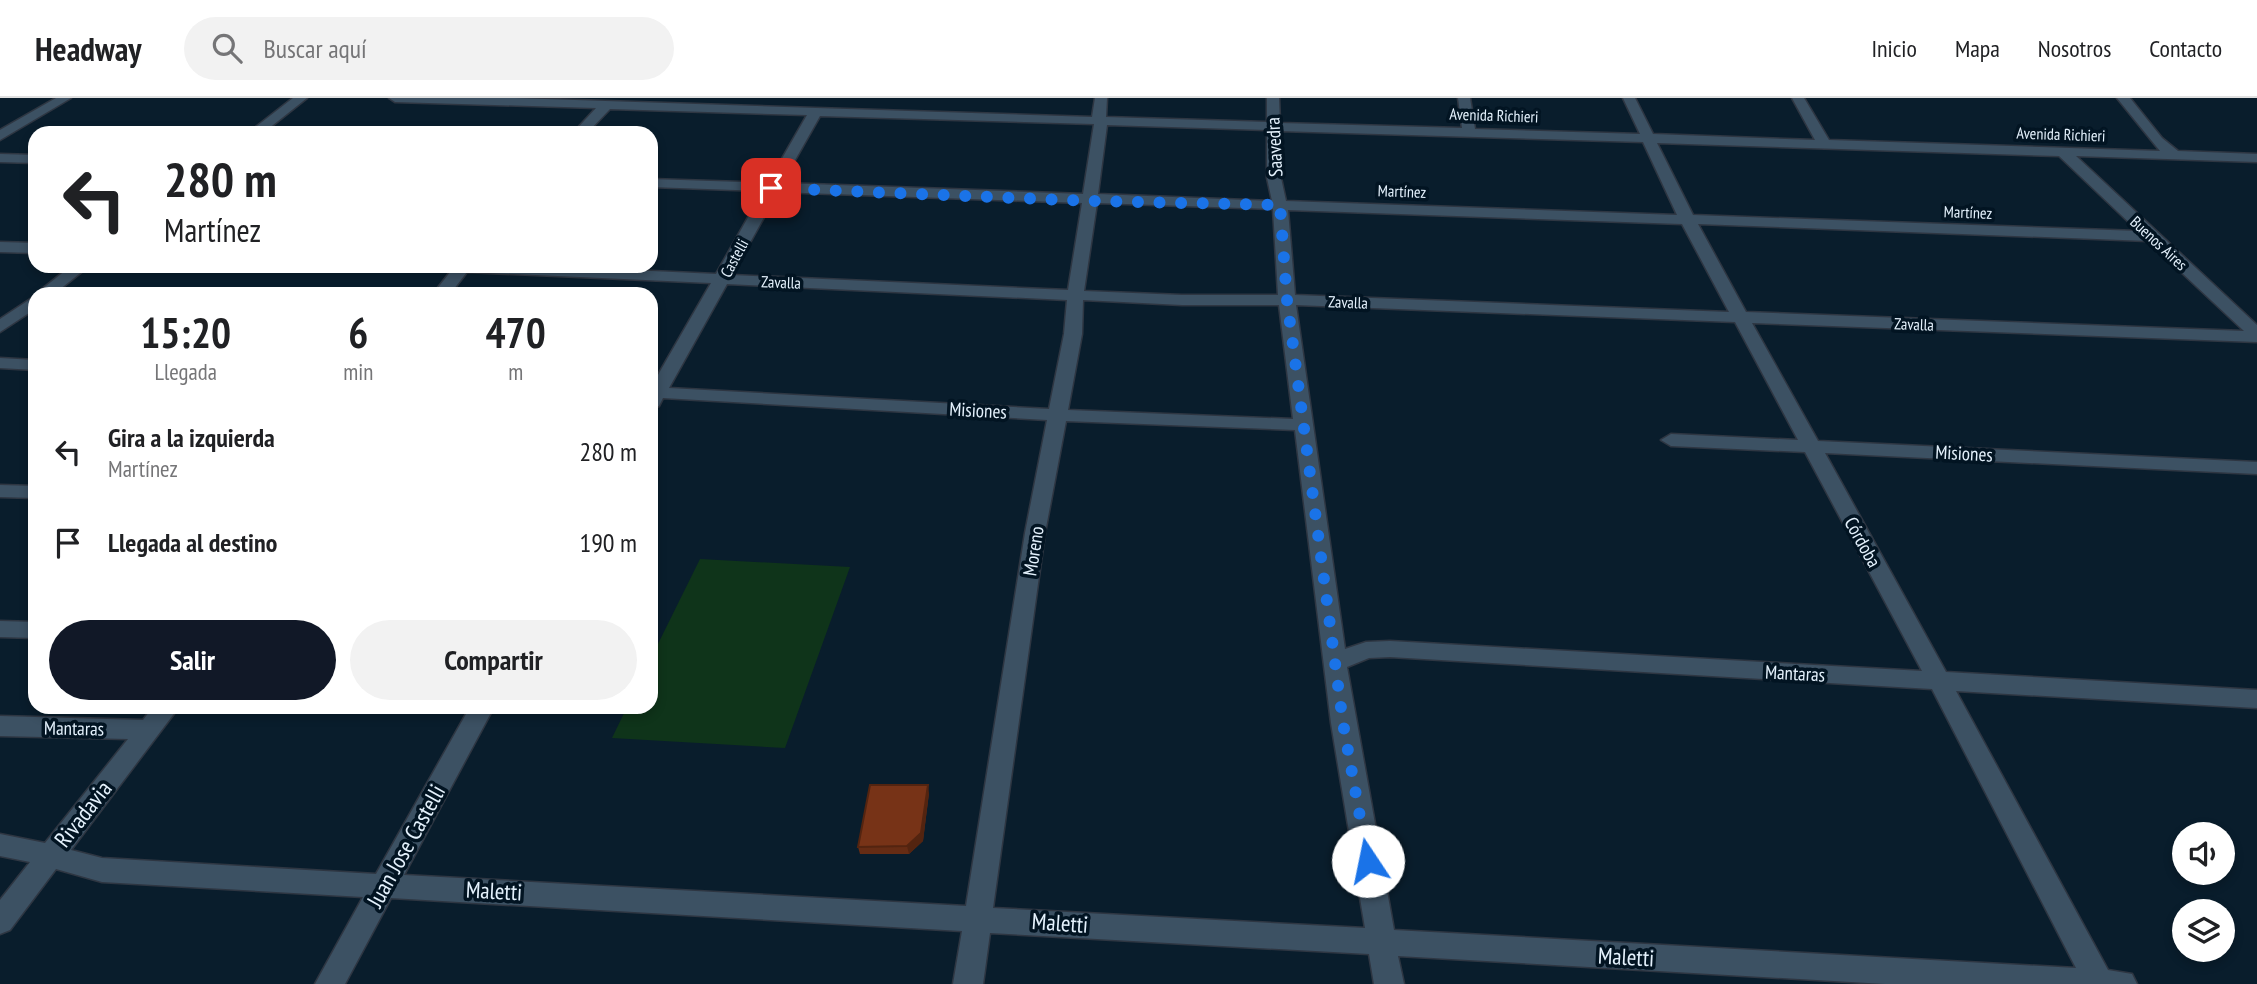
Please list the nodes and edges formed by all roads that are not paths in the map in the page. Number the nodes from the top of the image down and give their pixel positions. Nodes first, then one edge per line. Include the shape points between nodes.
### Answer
1 (65, 98) edge
2 (301, 98) edge
3 (395, 98) edge
4 (934, 98) edge
5 (1273, 98) edge
6 (1464, 98) edge
7 (1629, 98) edge
8 (1798, 98) edge
9 (2123, 98) edge
10 (514, 100) edge
11 (725, 103) edge
12 (606, 105) junction
13 (1100, 108) edge
14 (816, 111) junction
15 (927, 114) junction
16 (1272, 125) junction
17 (264, 126) edge
18 (586, 126) edge
19 (1469, 132) junction
20 (0, 136) edge
21 (1646, 137) junction
22 (1823, 142) junction
23 (2063, 152) junction
24 (2174, 155) junction
25 (0, 158) edge
26 (2257, 158) edge
27 (28, 159) edge
28 (658, 183) edge
29 (771, 188) junction
30 (1091, 201) junction
31 (1280, 205) junction
32 (1687, 219) junction
33 (2151, 236) junction
34 (0, 247) edge
35 (28, 248) edge
36 (72, 273) edge
37 (459, 273) edge
38 (583, 273) edge
39 (722, 280) junction
40 (53, 287) edge
41 (447, 287) edge
42 (1075, 295) junction
43 (1287, 300) junction
44 (28, 306) edge
45 (1740, 317) junction
46 (0, 327) edge
47 (2257, 335) edge
48 (0, 363) edge
49 (28, 365) edge
50 (658, 388) edge
51 (658, 396) edge
52 (1058, 415) junction
53 (1305, 425) junction
54 (1671, 440) dead end
55 (1810, 446) junction
56 (2257, 468) edge
57 (0, 491) edge
58 (28, 492) edge
59 (0, 629) edge
60 (28, 630) edge
61 (1335, 663) junction
62 (1940, 682) junction
63 (2257, 699) edge
64 (162, 714) edge
65 (478, 714) edge
66 (0, 726) edge
67 (149, 730) junction
68 (0, 845) edge
69 (51, 856) junction
70 (385, 885) junction
71 (978, 918) junction
72 (0, 921) edge
73 (1384, 943) junction
74 (330, 984) edge
75 (968, 984) edge
76 (1389, 984) edge
77 (2107, 984) edge

1 - 20 street
2 - 17 street
3 - 10 street, Avenida Richieri
4 - 15 street
5 - 16 street, Saavedra
6 - 19 street
7 - 21 street, Córdoba
8 - 22 street
9 - 24 street
10 - 12 street, Avenida Richieri
11 - 12 street, Avenida Richieri
11 - 14 street, Avenida Richieri
12 - 18 street
13 - 15 street, Avenida Richieri
13 - 16 street, Avenida Richieri
13 - 30 street, Moreno
14 - 15 street, Avenida Richieri
14 - 29 street, Castelli
16 - 19 street, Avenida Richieri
16 - 31 street, Saavedra
19 - 21 street, Avenida Richieri
21 - 22 street, Avenida Richieri
21 - 32 street, Córdoba
22 - 23 street, Avenida Richieri
23 - 24 street, Avenida Richieri
23 - 33 street, Buenos Aires
24 - 26 street, Avenida Richieri
25 - 27 street
28 - 29 street, Martínez
29 - 30 street, Martínez
29 - 39 street, Castelli
30 - 31 street, Martínez
30 - 42 street, Moreno
31 - 32 street, Martínez
31 - 43 street, Saavedra
32 - 33 street, Martínez
32 - 45 street, Córdoba
33 - 47 street, Buenos Aires
34 - 35 street
36 - 40 street
37 - 41 street
38 - 39 street, Zavalla
39 - 42 street, Zavalla
39 - 50 street, Castelli
42 - 43 street, Zavalla
42 - 52 street, Moreno via 1075,322
43 - 45 street, Zavalla
43 - 53 street, Saavedra
44 - 46 street
45 - 47 street, Zavalla
45 - 55 street, Córdoba
48 - 49 street
51 - 52 street, Misiones
52 - 53 street, Misiones
52 - 71 street, Moreno via 1035,533
53 - 61 street, Saavedra
54 - 55 street, Misiones
55 - 56 street, Misiones
55 - 62 street, Córdoba
57 - 58 street
59 - 60 street
61 - 62 street, Mantaras via 1366,650 1390,649
61 - 73 street, Saavedra
62 - 63 street, Mantaras
62 - 77 street, Córdoba
64 - 67 street, Rivadavia
65 - 70 street, Juan Jose Castelli
66 - 67 street, Mantaras
67 - 69 street, Rivadavia
68 - 69 street, Maletti
69 - 70 street, Maletti via 102,870
69 - 72 street, Rivadavia
70 - 71 street, Maletti
70 - 74 street, Juan Jose Castelli
71 - 73 street, Maletti
71 - 75 street, Moreno
73 - 76 street, Saavedra
73 - 77 street, Maletti

